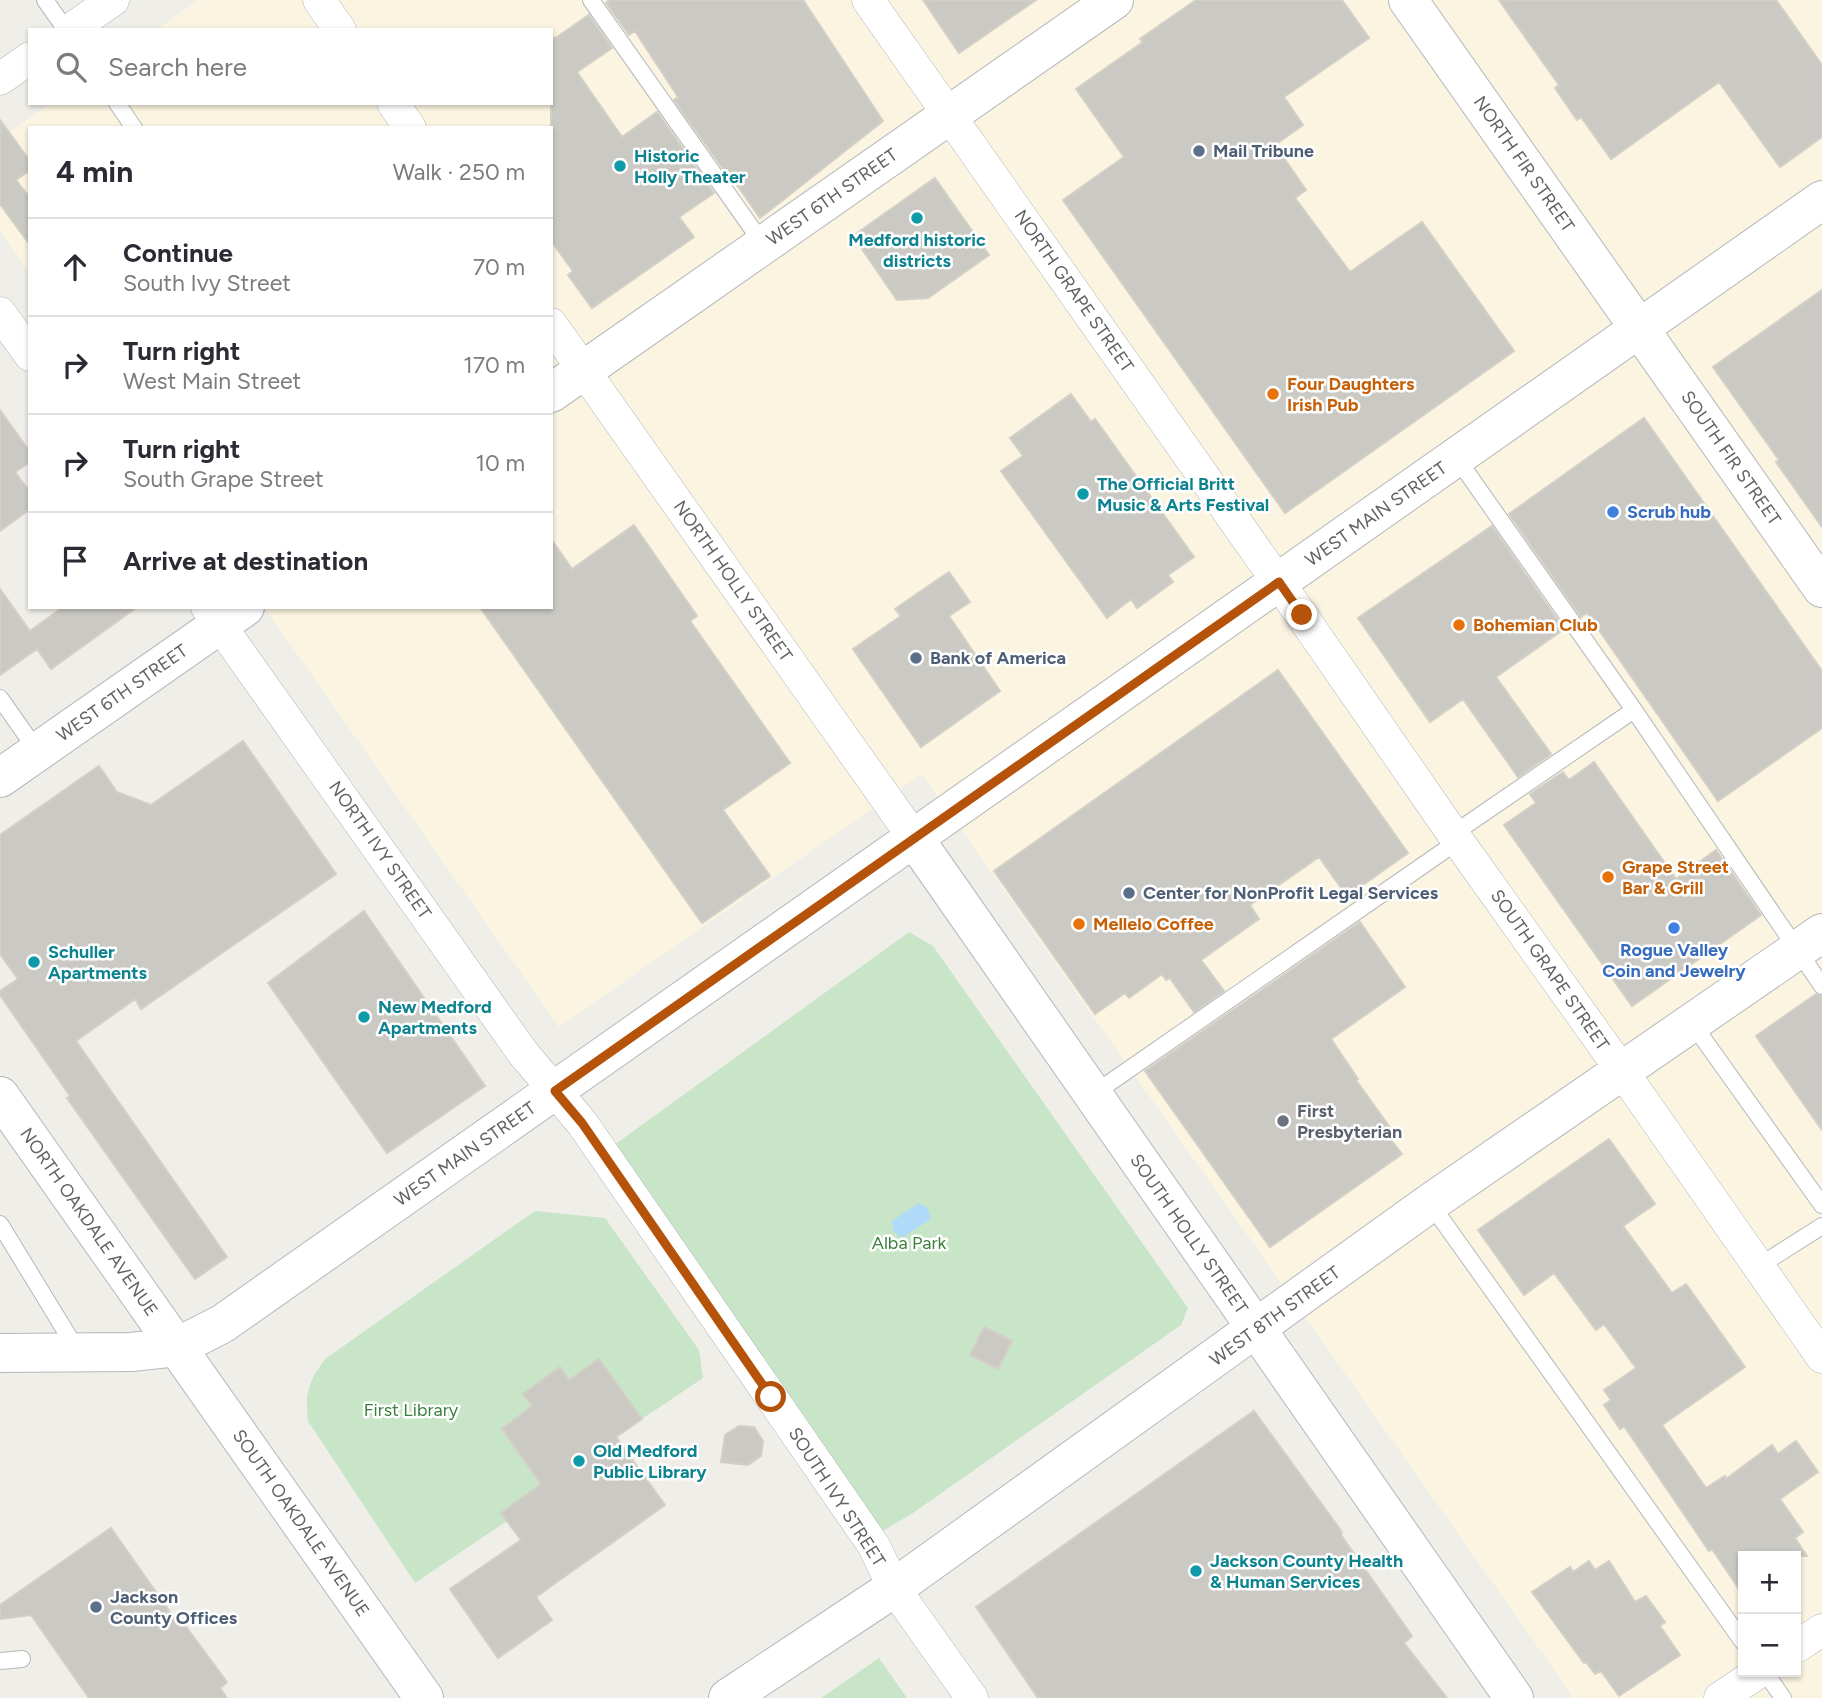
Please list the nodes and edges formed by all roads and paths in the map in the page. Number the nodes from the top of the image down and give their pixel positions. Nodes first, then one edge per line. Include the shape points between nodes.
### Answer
1 (45, 0) edge
2 (113, 0) edge
3 (318, 0) edge
4 (591, 0) edge
5 (868, 0) edge
6 (1114, 0) edge
7 (1408, 0) edge
8 (66, 28) edge
9 (71, 28) edge
10 (339, 28) edge
11 (28, 59) edge
12 (0, 79) edge
13 (118, 105) edge
14 (394, 105) edge
15 (949, 115) junction
16 (133, 126) edge
17 (409, 126) edge
18 (1822, 200) edge
19 (763, 245) junction
20 (0, 313) edge
21 (553, 327) edge
22 (1640, 329) junction
23 (28, 352) edge
24 (584, 370) junction
25 (553, 392) edge
26 (1456, 457) junction
27 (1279, 582) junction
28 (1822, 588) edge
29 (224, 613) edge
30 (0, 698) edge
31 (1634, 710) junction
32 (38, 752) junction
33 (0, 778) edge
34 (914, 838) junction
35 (1456, 838) junction
36 (1809, 942) edge
37 (1822, 986) edge
38 (1692, 1023) junction
39 (1622, 1071) junction
40 (555, 1091) junction
41 (1093, 1095) junction
42 (0, 1096) edge
43 (1430, 1203) junction
44 (1822, 1205) edge
45 (0, 1224) edge
46 (1822, 1226) edge
47 (1759, 1266) junction
48 (1256, 1330) junction
49 (177, 1347) junction
50 (78, 1352) junction
51 (0, 1353) edge
52 (1822, 1357) edge
53 (894, 1588) junction
54 (1822, 1630) edge
55 (1738, 1635) edge
56 (1801, 1644) edge
57 (22, 1659) dead end
58 (0, 1661) edge
59 (1752, 1677) edge
60 (1768, 1677) edge
61 (425, 1698) edge
62 (728, 1698) edge
63 (972, 1698) edge
64 (1514, 1698) edge
65 (1720, 1698) edge
66 (1783, 1698) edge

1 - 8 lane
2 - 9 street
3 - 10 street
4 - 19 lane
5 - 15 street, NORTH GRAPE STREET
6 - 15 main road, WEST 6TH STREET
7 - 22 main road, NORTH FIR STREET
11 - 12 street
13 - 16 lane
14 - 17 street
15 - 19 main road, WEST 6TH STREET
15 - 27 street, NORTH GRAPE STREET
18 - 22 main road, WEST MAIN STREET
19 - 24 main road, WEST 6TH STREET
20 - 23 street
21 - 24 street, NORTH HOLLY STREET
22 - 26 main road, WEST MAIN STREET
22 - 28 main road, SOUTH FIR STREET
24 - 25 main road, WEST 6TH STREET
24 - 34 street, NORTH HOLLY STREET
26 - 27 main road, WEST MAIN STREET
26 - 31 lane
27 - 34 main road, WEST MAIN STREET
27 - 35 street, SOUTH GRAPE STREET
29 - 32 main road, WEST 6TH STREET
29 - 40 street, NORTH IVY STREET via 523,1053
30 - 32 lane
31 - 35 lane
31 - 36 lane
32 - 33 main road, WEST 6TH STREET
34 - 40 main road, WEST MAIN STREET
34 - 41 main road, SOUTH HOLLY STREET
35 - 39 street, SOUTH GRAPE STREET
35 - 41 lane
36 - 37 lane
36 - 38 main road, WEST 8TH STREET
38 - 39 main road, WEST 8TH STREET
38 - 44 lane
39 - 43 main road, WEST 8TH STREET
39 - 47 street, SOUTH GRAPE STREET
40 - 49 main road, WEST MAIN STREET via 222,1324
40 - 53 street, SOUTH IVY STREET via 582,1123 874,1546
41 - 48 main road, SOUTH HOLLY STREET
42 - 49 main road, NORTH OAKDALE AVENUE
43 - 48 main road, WEST 8TH STREET
43 - 55 lane
45 - 50 lane
46 - 47 lane
47 - 52 street, SOUTH GRAPE STREET
48 - 53 main road, WEST 8TH STREET
48 - 64 main road, SOUTH HOLLY STREET
49 - 50 main road, WEST MAIN STREET
49 - 61 main road, SOUTH OAKDALE AVENUE
50 - 51 main road, WEST MAIN STREET
53 - 62 main road, WEST 8TH STREET
53 - 63 street, SOUTH IVY STREET
54 - 56 street
57 - 58 lane
59 - 65 street
60 - 66 lane

